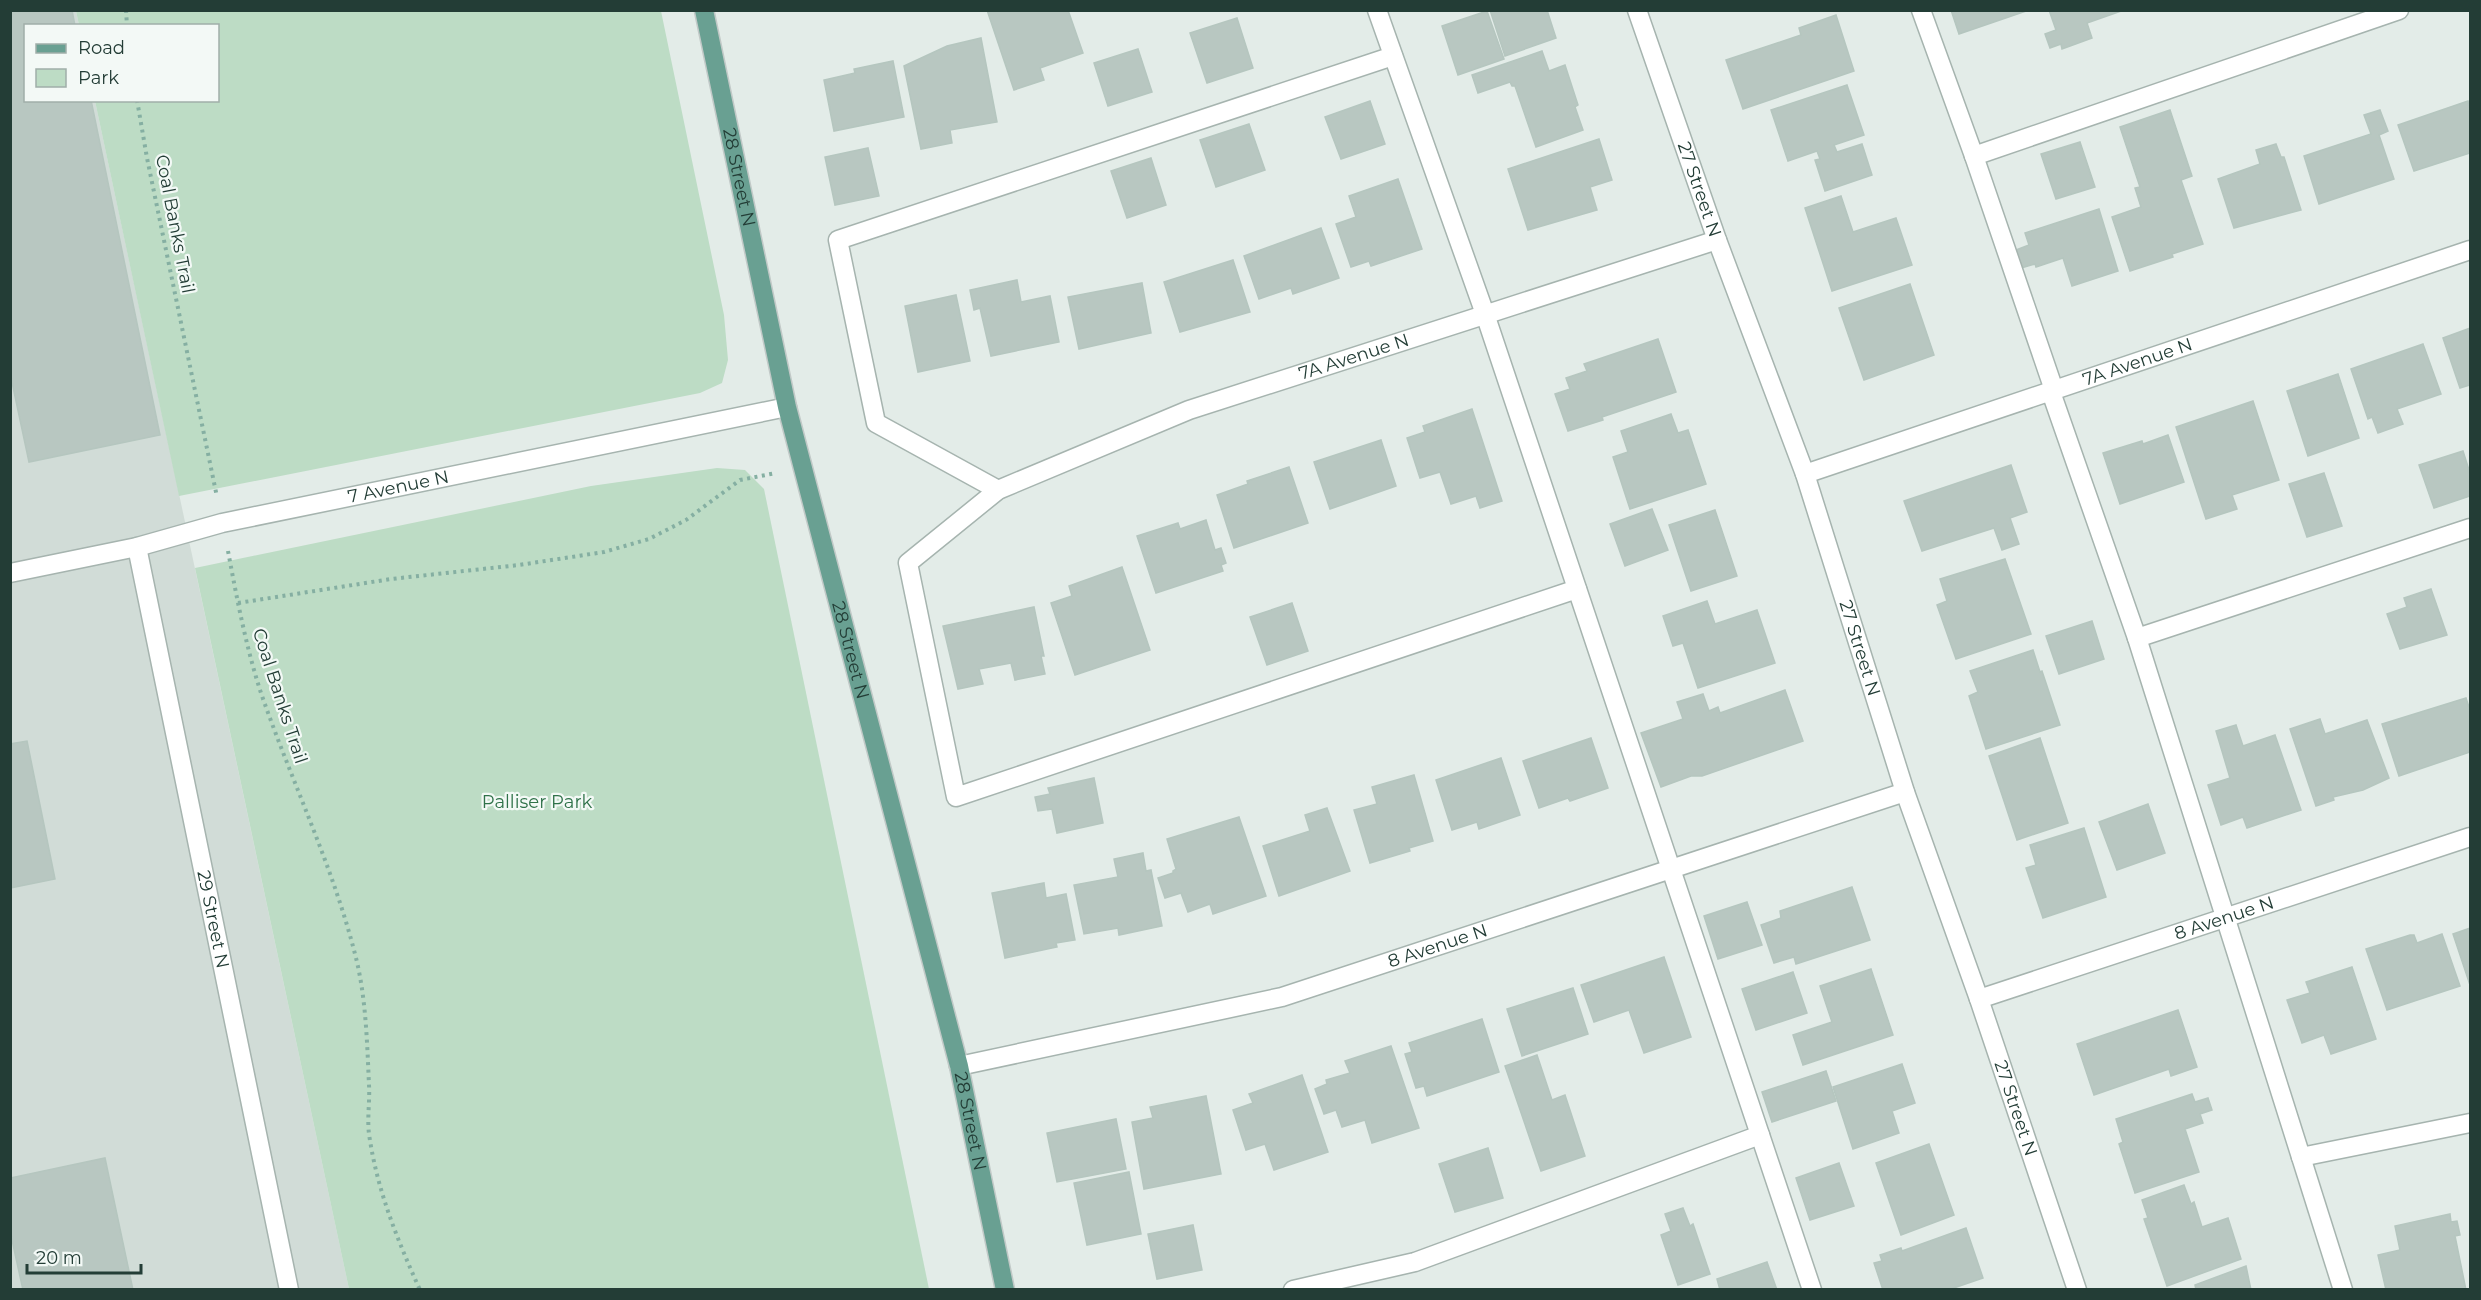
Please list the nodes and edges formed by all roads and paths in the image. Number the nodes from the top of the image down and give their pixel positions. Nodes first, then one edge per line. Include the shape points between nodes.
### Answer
1 (704, 10) edge
2 (1377, 10) edge
3 (1637, 10) edge
4 (1921, 10) edge
5 (2399, 10) edge
6 (1394, 56) junction
7 (138, 102) edge
8 (1974, 156) junction
9 (1717, 240) junction
10 (2470, 250) edge
11 (1485, 314) junction
12 (2053, 391) junction
13 (787, 407) junction
14 (803, 467) junction
15 (1805, 474) junction
16 (999, 490) junction
17 (222, 523) junction
18 (2470, 528) edge
19 (137, 548) junction
20 (10, 573) edge
21 (1576, 589) junction
22 (238, 603) junction
23 (2137, 638) junction
24 (1905, 792) junction
25 (2470, 837) edge
26 (1670, 869) junction
27 (2225, 919) junction
28 (1979, 999) junction
29 (959, 1066) junction
30 (2470, 1123) edge
31 (1760, 1135) junction
32 (2301, 1157) junction
33 (289, 1290) edge
34 (420, 1290) edge
35 (1005, 1290) edge
36 (1293, 1290) edge
37 (1812, 1290) edge
38 (2077, 1290) edge
39 (2343, 1290) edge

1 - 13 main road, 28 Street N
2 - 6 street
3 - 9 street, 27 Street N
4 - 8 street
5 - 8 street
6 - 11 street
6 - 16 street via 838,240 876,423
7 - 17 path, Coal Banks Trail
8 - 12 street
9 - 11 street, 7A Avenue N
9 - 15 street, 27 Street N
10 - 12 street, 7A Avenue N
11 - 16 street, 7A Avenue N via 1189,410
11 - 21 street
12 - 15 street, 7A Avenue N
12 - 23 street
13 - 14 main road, 28 Street N
13 - 17 street, 7 Avenue N
14 - 22 path via 741,480 686,520 649,539 604,552
14 - 29 main road, 28 Street N
15 - 24 street, 27 Street N
16 - 21 street, 7A Avenue N via 908,563 956,796
17 - 19 street, 7 Avenue N
17 - 22 path, Coal Banks Trail
18 - 23 street
19 - 20 street, 7 Avenue N
19 - 33 street, 29 Street N
21 - 26 street
22 - 34 path, Coal Banks Trail via 261,691 354,947 364,1005 371,1144 384,1203
23 - 27 street
24 - 26 street, 8 Avenue N
24 - 28 street, 27 Street N
25 - 27 street, 8 Avenue N
26 - 29 street, 8 Avenue N via 1282,997
26 - 31 street
27 - 28 street, 8 Avenue N
27 - 32 street
28 - 38 street, 27 Street N
29 - 35 main road, 28 Street N
30 - 32 street
31 - 36 street via 1414,1262
31 - 37 street
32 - 39 street

